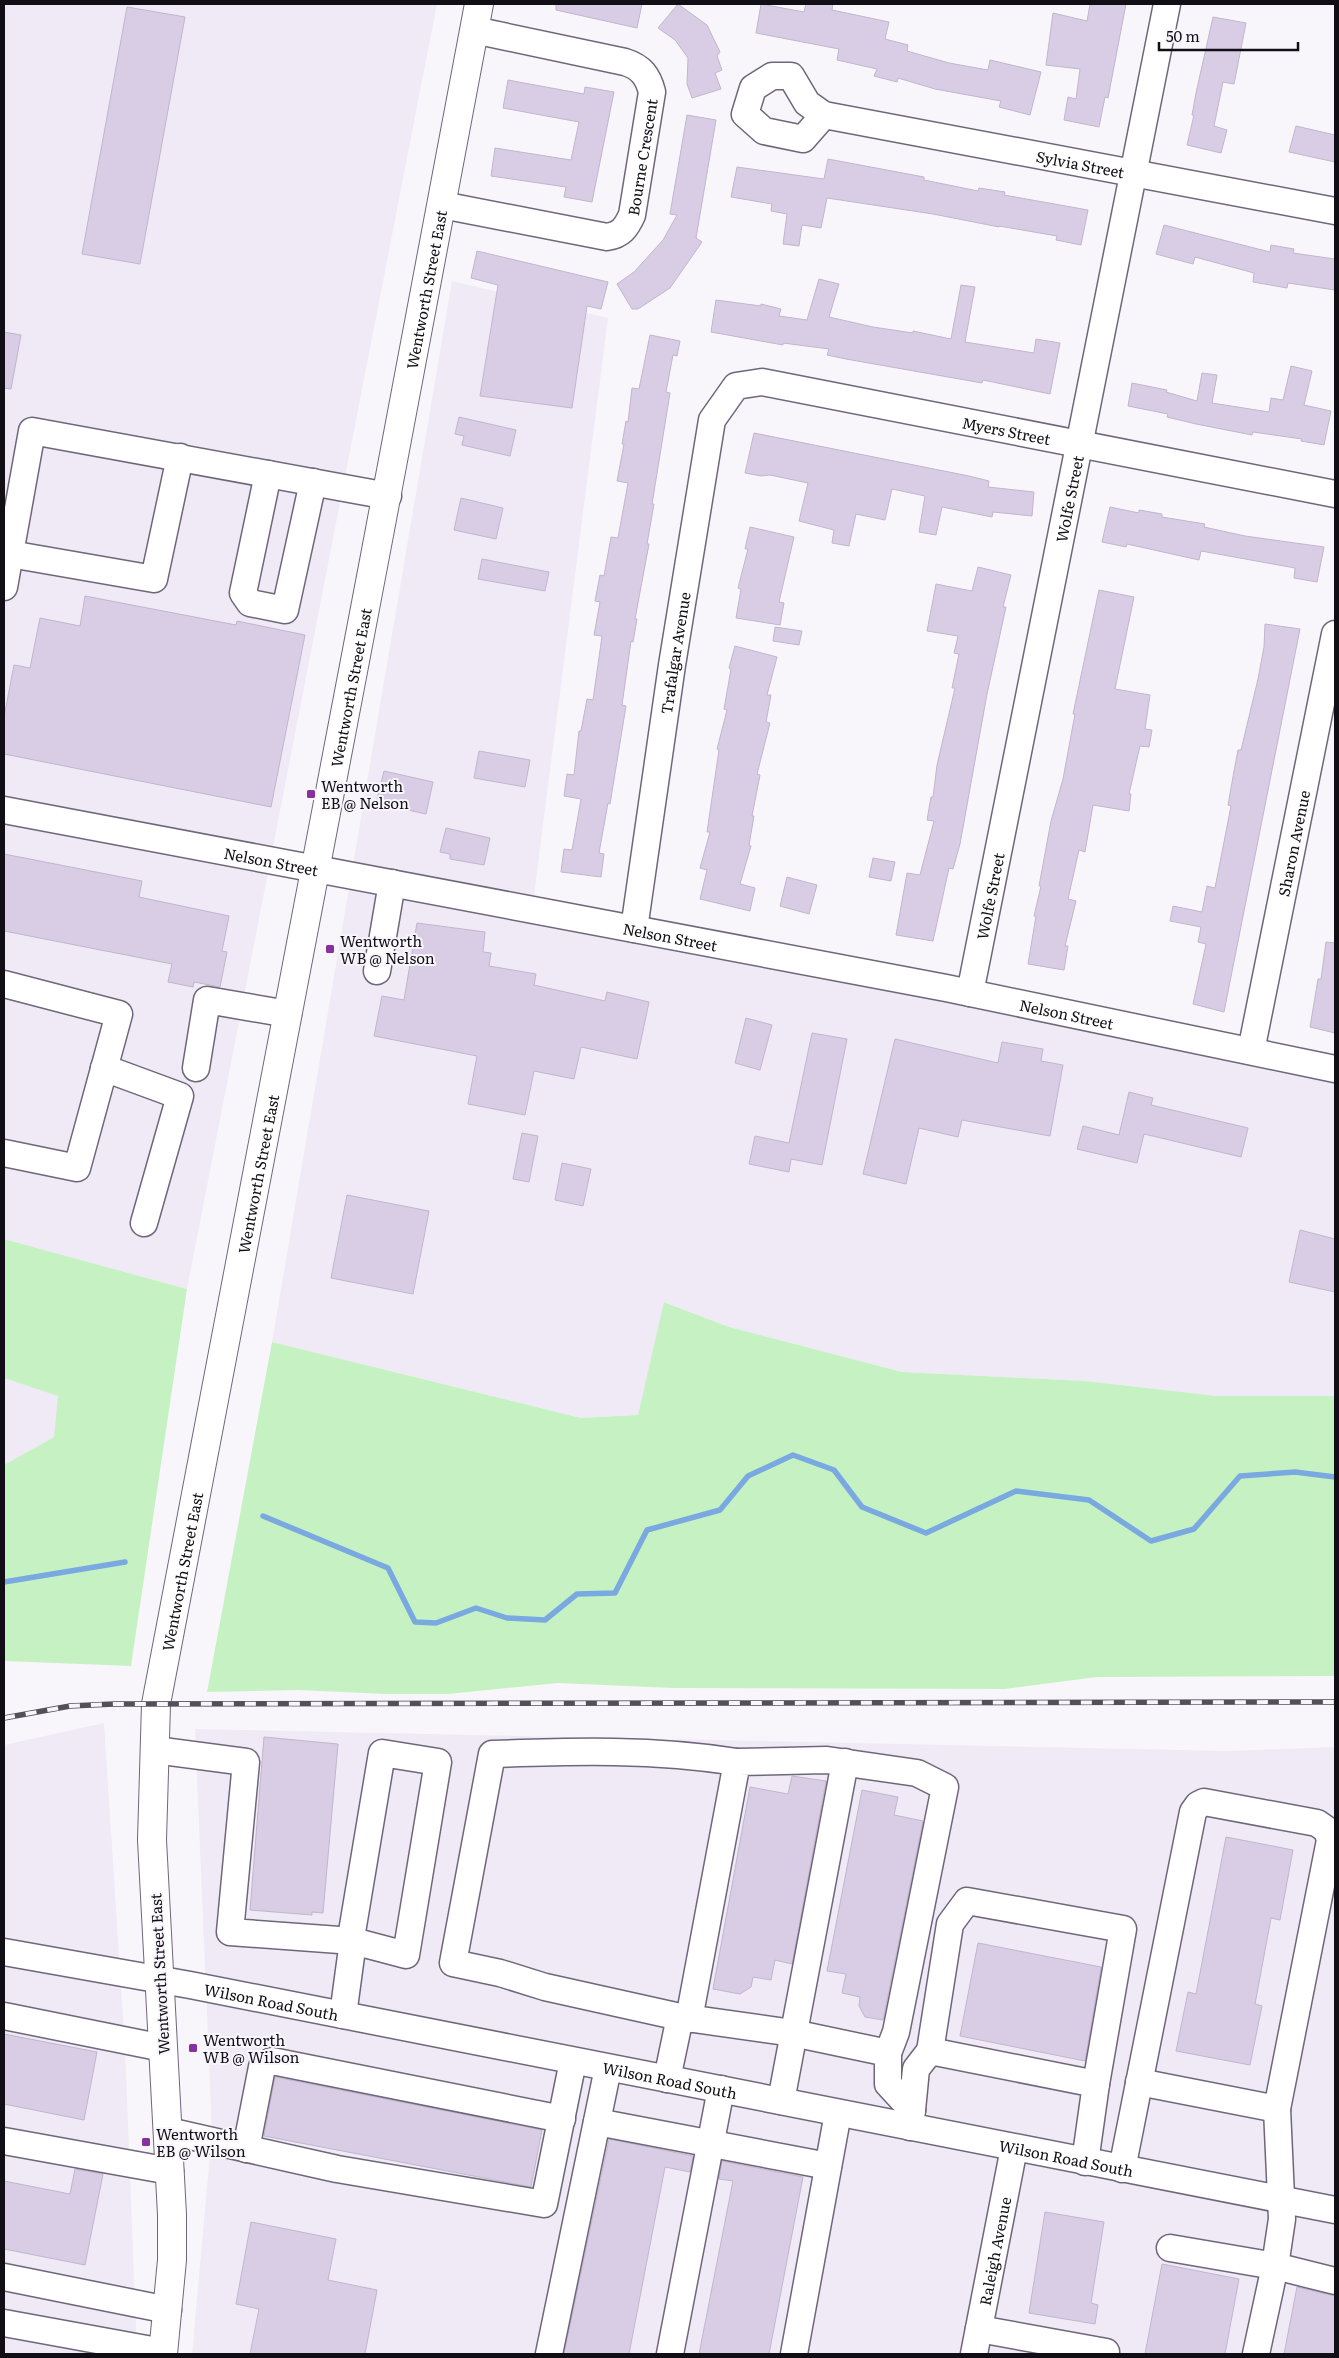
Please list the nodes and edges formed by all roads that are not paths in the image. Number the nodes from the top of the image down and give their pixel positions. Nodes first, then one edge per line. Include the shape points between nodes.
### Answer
1 (1168, 4) edge
2 (477, 17) edge
3 (824, 115) dead end
4 (1134, 172) junction
5 (442, 205) junction
6 (1335, 211) edge
7 (736, 386) joint
8 (1079, 443) junction
9 (180, 458) junction
10 (268, 474) junction
11 (313, 482) junction
12 (1335, 494) edge
13 (388, 496) junction
14 (10, 554) junction
15 (4, 587) edge
16 (1335, 634) edge
17 (4, 810) edge
18 (316, 867) junction
19 (392, 883) junction
20 (634, 929) junction
21 (377, 971) dead end
22 (4, 984) edge
23 (970, 993) junction
24 (288, 1014) junction
25 (1251, 1051) junction
26 (104, 1068) junction
27 (196, 1068) dead end
28 (1335, 1069) edge
29 (4, 1153) edge
30 (144, 1223) dead end
31 (155, 1750) junction
32 (737, 1762) junction
33 (844, 1762) junction
34 (352, 1941) junction
35 (4, 1952) edge
36 (159, 1980) junction
37 (343, 2015) junction
38 (4, 2016) edge
39 (685, 2018) junction
40 (793, 2033) junction
41 (163, 2048) junction
42 (930, 2051) junction
43 (888, 2053) junction
44 (573, 2061) junction
45 (608, 2068) junction
46 (668, 2079) junction
47 (1139, 2082) junction
48 (1096, 2084) junction
49 (721, 2089) junction
50 (781, 2101) junction
51 (1277, 2109) junction
52 (838, 2113) junction
53 (911, 2118) junction
54 (562, 2119) junction
55 (597, 2122) junction
56 (168, 2131) junction
57 (4, 2141) edge
58 (710, 2143) junction
59 (1014, 2148) junction
60 (246, 2149) junction
61 (1085, 2162) junction
62 (828, 2166) junction
63 (1122, 2169) junction
64 (170, 2172) junction
65 (1281, 2199) junction
66 (1334, 2204) edge
67 (1170, 2248) dead end
68 (1274, 2266) junction
69 (4, 2277) edge
70 (1335, 2281) edge
71 (168, 2310) junction
72 (4, 2323) edge
73 (979, 2329) junction
74 (91, 2347) edge
75 (1051, 2348) edge
76 (163, 2353) edge
77 (549, 2354) edge
78 (670, 2354) edge
79 (794, 2354) edge
80 (974, 2354) edge
81 (1105, 2354) edge
82 (1256, 2354) edge

1 - 4 street, Wolfe Street
2 - 5 main road, Wentworth Street East
2 - 5 street, Bourne Crescent via 625,62 643,72 652,92 632,215 616,236 607,237
3 - 4 street, Sylvia Street
4 - 6 street, Sylvia Street
4 - 8 street, Wolfe Street
5 - 13 main road, Wentworth Street East
7 - 8 street, Myers Street via 762,382
7 - 20 street, Trafalgar Avenue via 712,420
8 - 12 street, Myers Street
8 - 23 street, Wolfe Street
9 - 10 street
9 - 14 street via 154,579
9 - 14 street via 32,431
10 - 11 street
10 - 11 street via 243,592 250,603 285,610
11 - 13 street
13 - 18 main road, Wentworth Street East
14 - 15 street
16 - 25 street, Sharon Avenue
17 - 18 street, Nelson Street
18 - 19 street, Nelson Street
18 - 24 main road, Wentworth Street East
19 - 20 street, Nelson Street
19 - 21 street
20 - 23 street, Nelson Street
22 - 26 street via 119,1014
23 - 25 street, Nelson Street
24 - 27 street via 207,1000
24 - 31 main road, Wentworth Street East via 156,1704
25 - 28 street, Nelson Street
26 - 29 street via 77,1168
26 - 30 street via 180,1096
31 - 34 street via 246,1762 230,1932
31 - 36 main road, Wentworth Street East via 152,1840
32 - 33 street
32 - 39 street
32 - 39 street via 638,1751 492,1754 453,1963
33 - 40 street
33 - 43 street via 916,1773 946,1787 896,2032
34 - 34 street via 382,1753 438,1762 406,1956
34 - 37 street
35 - 36 street, Wilson Road South
36 - 37 street, Wilson Road South
36 - 41 main road, Wentworth Street East
37 - 44 street, Wilson Road South
38 - 41 street
39 - 40 street
39 - 46 street
40 - 43 street
40 - 50 street
41 - 56 main road, Wentworth Street East
42 - 48 street
42 - 48 street via 950,1924 968,1901 1124,1930
42 - 53 street via 916,2069
43 - 53 street via 888,2084
44 - 45 street, Wilson Road South
44 - 54 street
45 - 46 street, Wilson Road South
45 - 55 street
46 - 49 street, Wilson Road South
47 - 51 street
47 - 51 street via 1198,1805 1204,1802 1317,1823 1327,1830 1330,1840
47 - 63 street
48 - 61 street
49 - 50 street, Wilson Road South
49 - 58 street
50 - 52 street, Wilson Road South
51 - 65 street
52 - 53 street, Wilson Road South
52 - 62 street
53 - 59 street, Wilson Road South
54 - 60 street via 544,2204 337,2169
54 - 60 street via 272,2062 262,2067
55 - 58 street
55 - 77 street
56 - 60 street
56 - 64 main road, Wentworth Street East
57 - 64 street
58 - 62 street
58 - 78 street
59 - 61 street, Wilson Road South
59 - 73 street, Raleigh Avenue
61 - 63 street, Wilson Road South
62 - 79 street
63 - 65 street, Wilson Road South
64 - 71 main road, Wentworth Street East via 172,2260
65 - 66 street, Wilson Road South
65 - 68 street via 1280,2234
67 - 68 street
68 - 70 street
68 - 82 street
69 - 71 street
71 - 76 main road, Wentworth Street East
72 - 74 street
73 - 75 street
73 - 80 street, Raleigh Avenue
74 - 76 street
75 - 81 street

